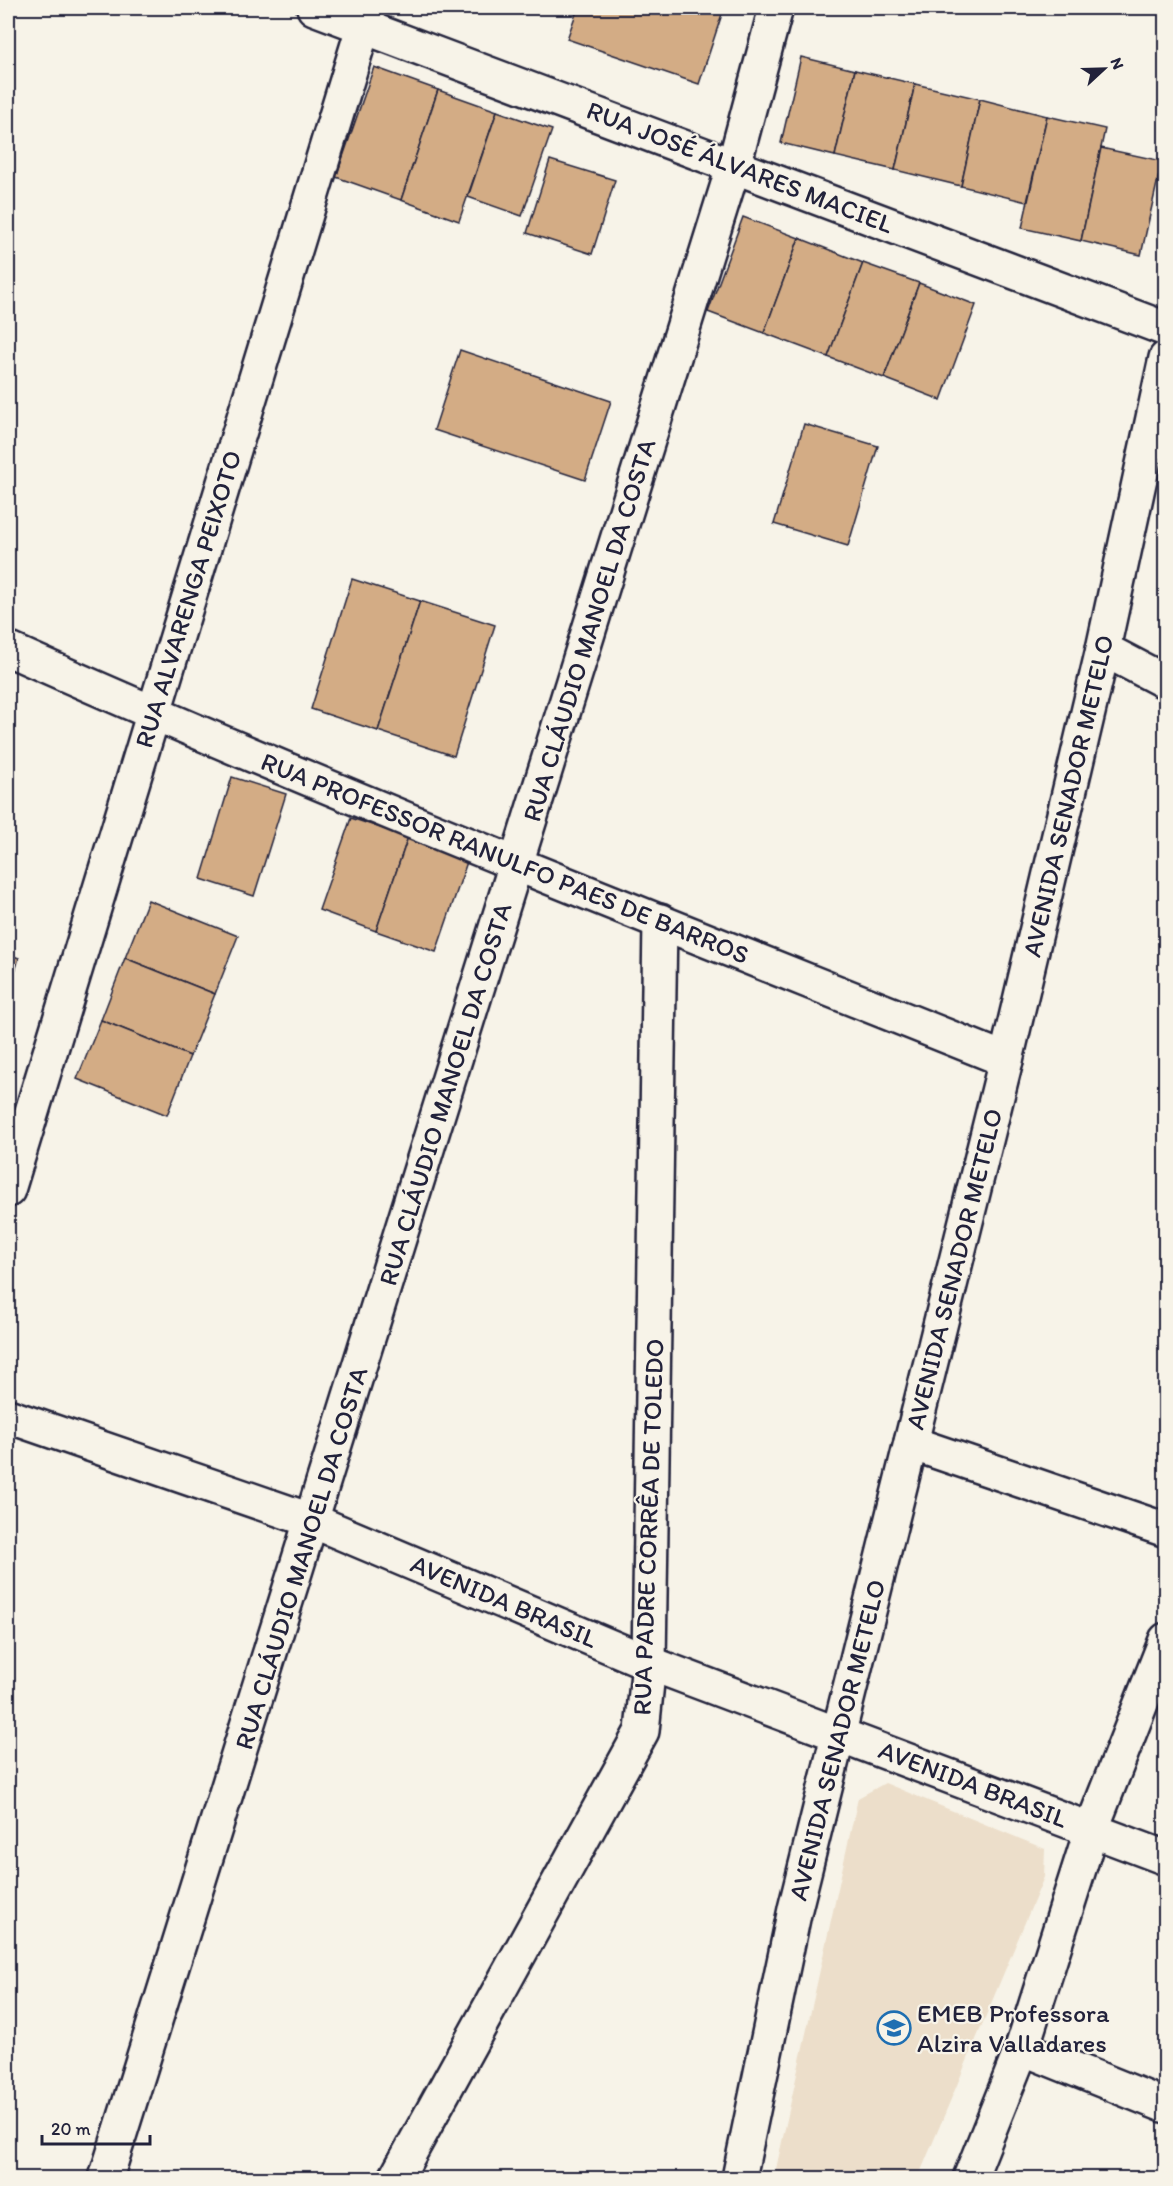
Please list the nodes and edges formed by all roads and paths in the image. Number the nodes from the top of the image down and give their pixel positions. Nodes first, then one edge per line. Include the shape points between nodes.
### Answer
1 (314, 8) edge
2 (776, 8) edge
3 (366, 16) edge
4 (734, 165) junction
5 (1166, 329) edge
6 (1166, 358) edge
7 (8, 649) edge
8 (1103, 649) junction
9 (1166, 682) edge
10 (153, 714) junction
11 (516, 864) junction
12 (660, 921) junction
13 (1006, 1060) junction
14 (8, 1190) edge
15 (8, 1416) edge
16 (911, 1443) junction
17 (313, 1521) junction
18 (1166, 1530) edge
19 (1166, 1640) edge
20 (650, 1663) junction
21 (839, 1733) junction
22 (1092, 1828) junction
23 (1166, 1858) edge
24 (1022, 2048) junction
25 (1166, 2106) edge
26 (106, 2178) edge
27 (396, 2178) edge
28 (739, 2178) edge
29 (970, 2178) edge

1 - 3 street, RUA JOSÉ ÁLVARES MACIEL
2 - 4 street, RUA CLÁUDIO MANOEL DA COSTA
3 - 4 street, RUA JOSÉ ÁLVARES MACIEL
3 - 10 street, RUA ALVARENGA PEIXOTO
4 - 5 street, RUA JOSÉ ÁLVARES MACIEL
4 - 11 street, RUA CLÁUDIO MANOEL DA COSTA
6 - 8 street, AVENIDA SENADOR METELO
7 - 10 street, RUA PROFESSOR RANULFO PAES DE BARROS
8 - 9 street
8 - 13 street, AVENIDA SENADOR METELO
10 - 11 street, RUA PROFESSOR RANULFO PAES DE BARROS
10 - 14 street, RUA ALVARENGA PEIXOTO
11 - 12 street, RUA PROFESSOR RANULFO PAES DE BARROS
11 - 17 street, RUA CLÁUDIO MANOEL DA COSTA
12 - 13 street, RUA PROFESSOR RANULFO PAES DE BARROS
12 - 20 street, RUA PADRE CORRÊA DE TOLEDO
13 - 16 street, AVENIDA SENADOR METELO
15 - 17 street, AVENIDA BRASIL
16 - 18 street
16 - 21 street, AVENIDA SENADOR METELO
17 - 20 street, AVENIDA BRASIL
17 - 26 street, RUA CLÁUDIO MANOEL DA COSTA
19 - 22 street
20 - 21 street, AVENIDA BRASIL
20 - 27 street, RUA PADRE CORRÊA DE TOLEDO via 642,1731
21 - 22 street, AVENIDA BRASIL
21 - 28 street, AVENIDA SENADOR METELO via 795,1909
22 - 23 street, AVENIDA BRASIL
22 - 24 street
24 - 25 street
24 - 29 street

